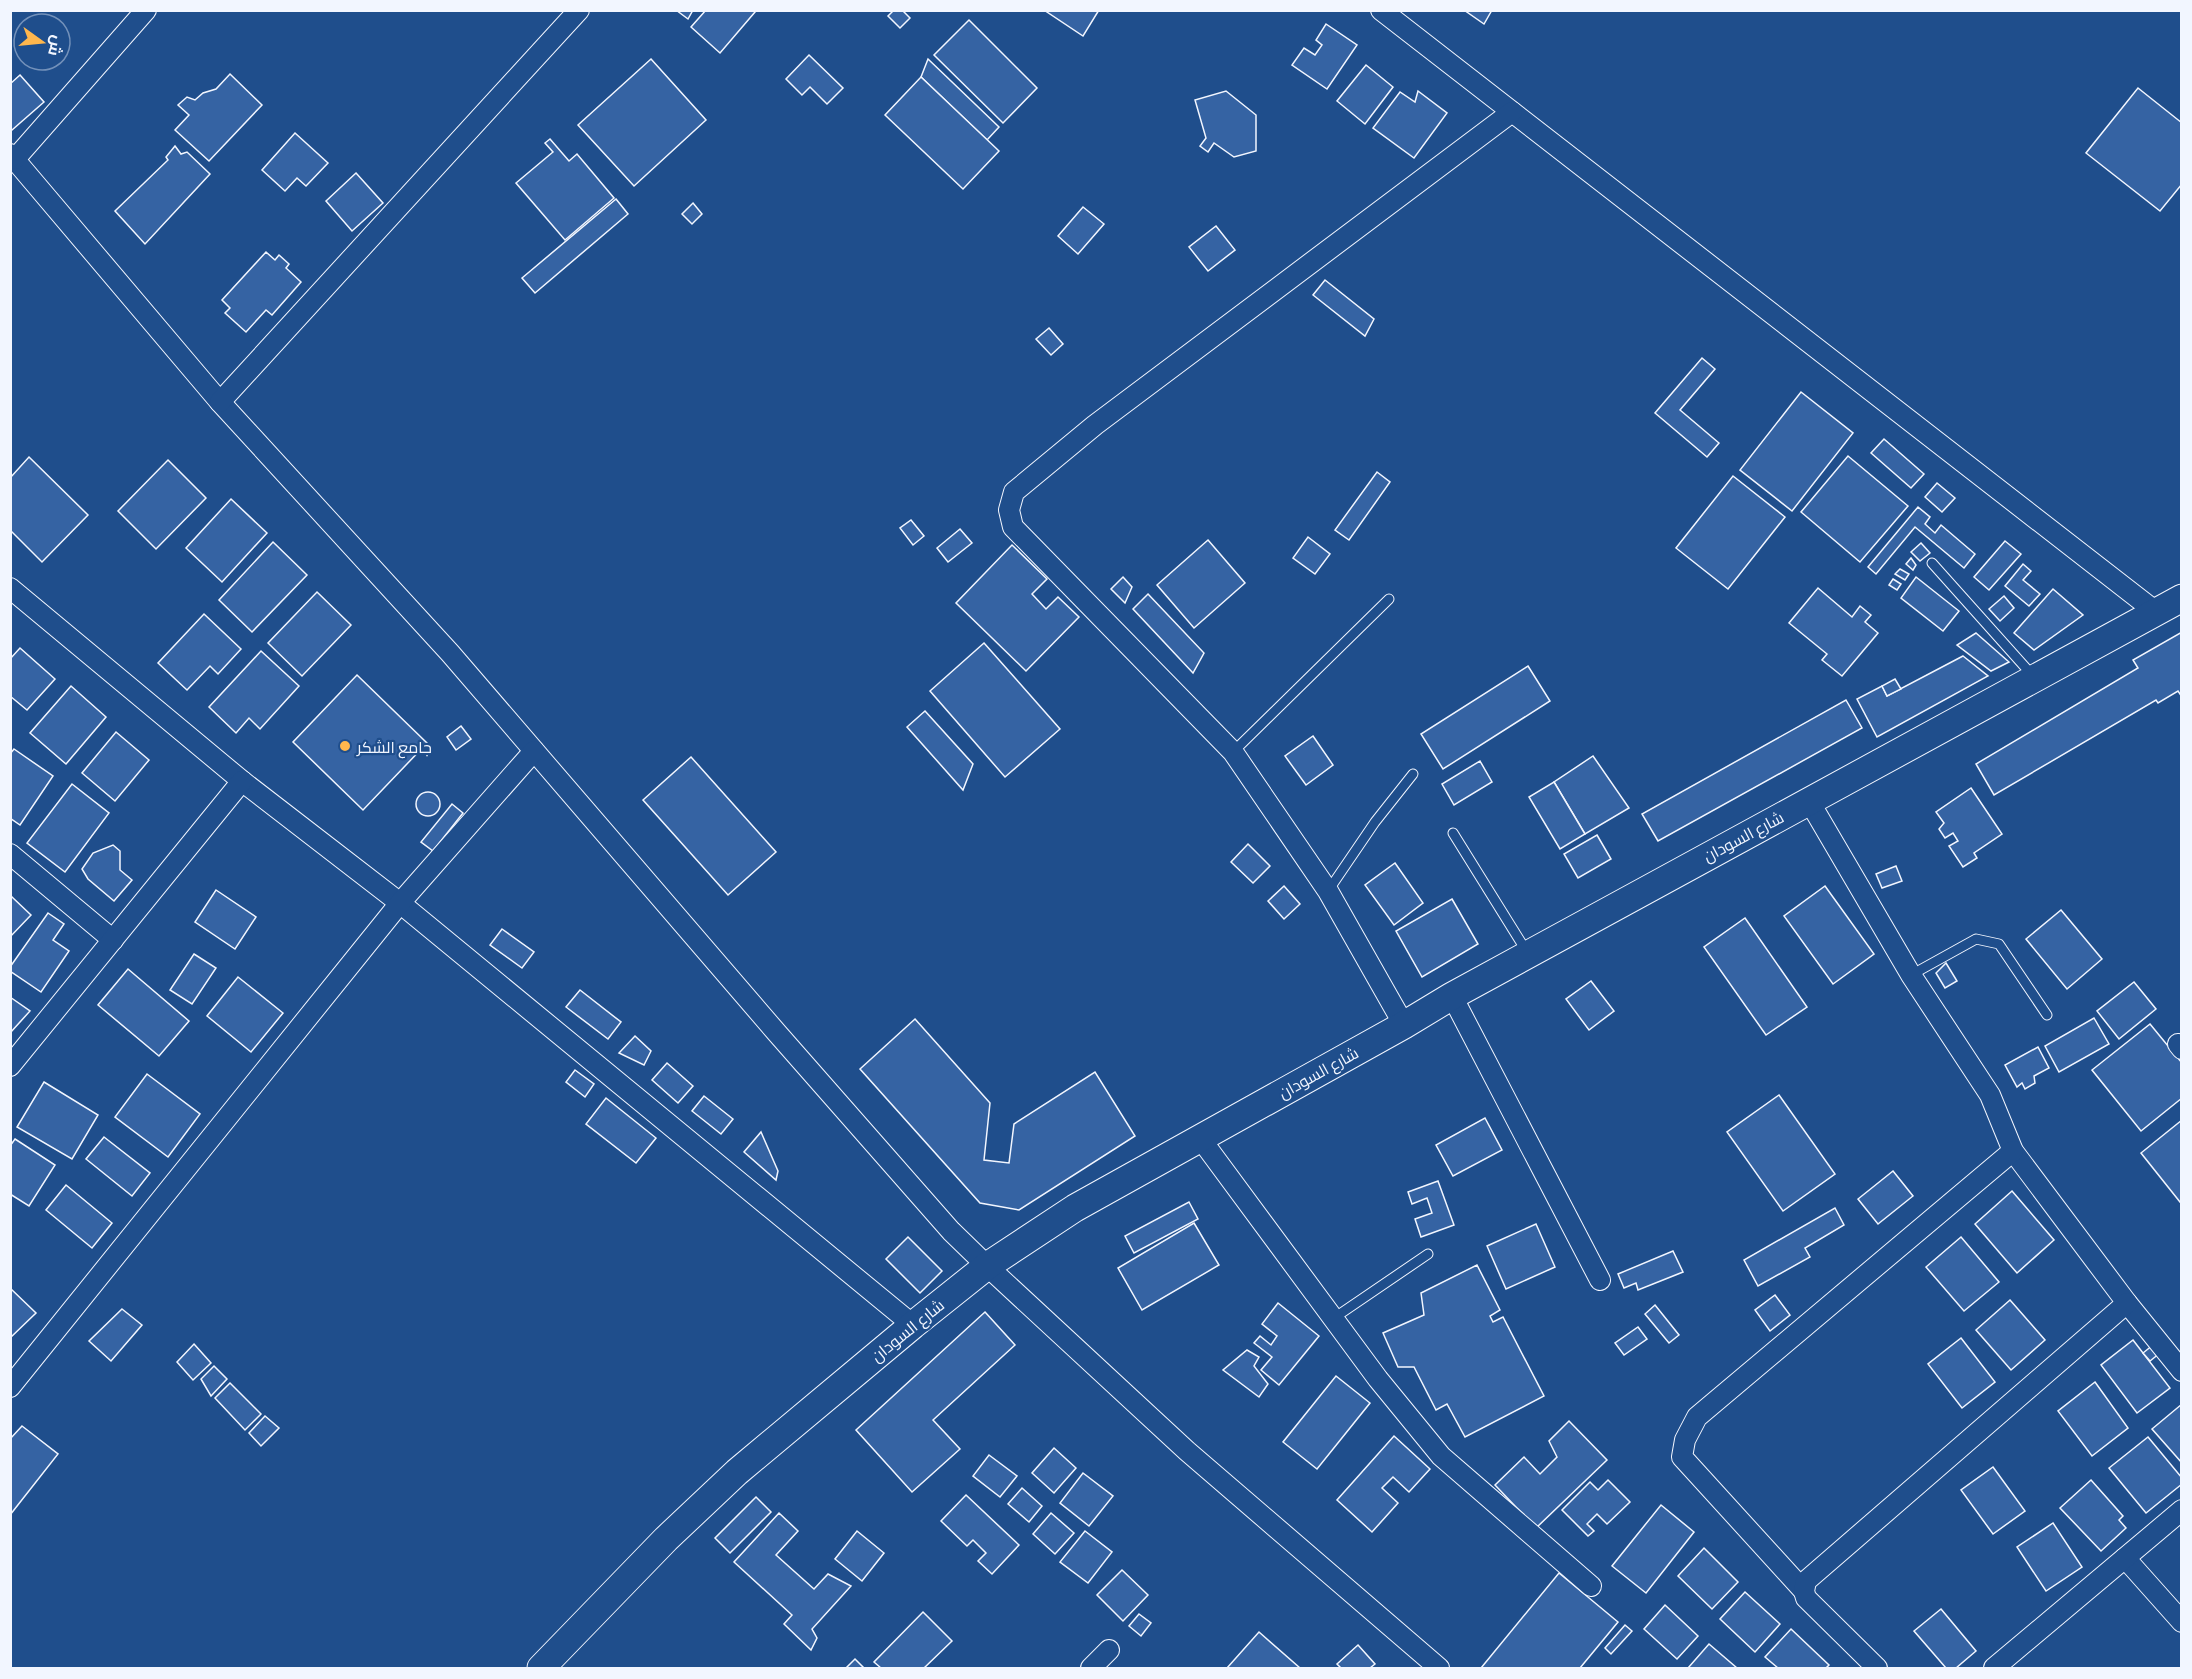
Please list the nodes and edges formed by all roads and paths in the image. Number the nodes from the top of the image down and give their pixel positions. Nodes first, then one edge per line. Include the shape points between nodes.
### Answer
1 (146, 10) edge
2 (579, 10) edge
3 (1381, 10) edge
4 (1512, 112) junction
5 (13, 157) edge
6 (220, 402) junction
7 (1932, 563) dead end
8 (10, 588) edge
9 (2181, 598) edge
10 (1389, 599) dead end
11 (2156, 612) junction
12 (2034, 678) junction
13 (534, 751) junction
14 (1233, 752) junction
15 (1413, 774) dead end
16 (242, 781) junction
17 (1809, 801) junction
18 (1453, 833) dead end
19 (10, 854) edge
20 (1328, 891) junction
21 (400, 903) junction
22 (113, 940) junction
23 (1528, 954) junction
24 (1911, 975) junction
25 (1452, 996) junction
26 (2047, 1015) dead end
27 (1404, 1026) junction
28 (10, 1066) edge
29 (1200, 1138) junction
30 (2013, 1151) junction
31 (1428, 1254) dead end
32 (987, 1266) junction
33 (1600, 1281) dead end
34 (2127, 1303) junction
35 (1334, 1318) junction
36 (913, 1324) junction
37 (2181, 1371) edge
38 (10, 1388) edge
39 (2181, 1510) edge
40 (2124, 1558) junction
41 (1591, 1586) dead end
42 (1804, 1591) junction
43 (2181, 1622) edge
44 (1108, 1650) dead end
45 (2007, 1665) edge
46 (550, 1666) edge
47 (1092, 1668) edge
48 (1439, 1668) edge
49 (1877, 1668) edge

1 - 5 street
2 - 6 street
3 - 4 street
4 - 11 street
4 - 14 street via 1095,425 1014,492 1010,500 1014,526
5 - 6 street
6 - 13 street via 450,653
7 - 12 lane
8 - 16 street
9 - 11 main road, شارع السودان
10 - 14 lane
11 - 12 main road, شارع السودان
12 - 17 main road, شارع السودان
13 - 21 street
13 - 32 street via 951,1231
14 - 20 street
15 - 20 lane
16 - 21 street
16 - 22 street
17 - 23 main road, شارع السودان
17 - 24 street
18 - 23 lane
19 - 22 street
20 - 27 street
21 - 36 street
21 - 38 street
22 - 28 street
23 - 25 main road, شارع السودان
24 - 26 lane via 1976,939 1988,940 1999,944
24 - 30 street via 1990,1095
25 - 27 main road, شارع السودان
25 - 33 street
27 - 29 main road, شارع السودان
29 - 32 main road, شارع السودان via 1075,1208
29 - 35 street
30 - 34 street
30 - 42 street via 1697,1417 1684,1440 1683,1457
31 - 35 lane
32 - 36 main road, شارع السودان
32 - 48 street via 1187,1451
34 - 37 street
34 - 42 street via 1806,1581
35 - 41 street via 1441,1456
36 - 46 main road, شارع السودان via 737,1472 666,1539
39 - 40 street
40 - 43 street
40 - 45 street
42 - 49 street via 1806,1598
44 - 47 street

